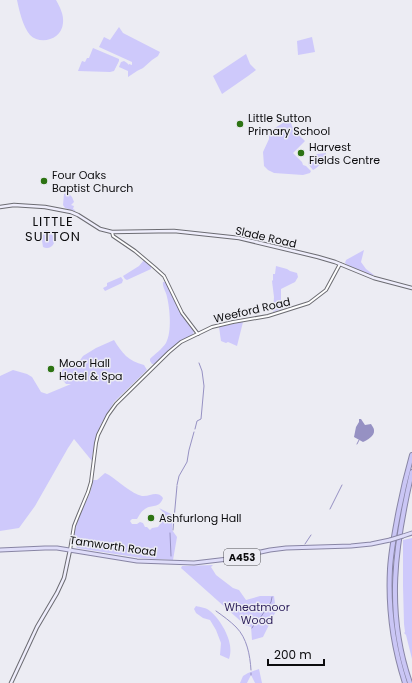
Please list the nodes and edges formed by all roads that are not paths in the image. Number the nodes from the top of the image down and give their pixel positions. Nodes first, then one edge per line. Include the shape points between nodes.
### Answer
1 (0, 206) edge
2 (112, 232) junction
3 (340, 264) junction
4 (412, 288) edge
5 (198, 334) junction
6 (412, 455) edge
7 (412, 472) edge
8 (412, 533) edge
9 (0, 550) edge
10 (70, 550) junction
11 (11, 683) edge
12 (405, 683) edge
13 (410, 683) edge

1 - 2 main road via 45,207 71,212 100,229
2 - 3 main road, Slade Road via 174,231 226,236
2 - 5 street via 113,236 164,276 180,308
3 - 4 main road, Slade Road via 374,278
3 - 5 street, Weeford Road via 326,290 309,303 268,316 222,324
5 - 10 street, Weeford Road via 181,342 169,352 108,415 96,443 91,482 74,526
6 - 12 highway via 396,525 390,568 393,631
7 - 13 highway via 400,527 394,587 397,627
8 - 10 main road, Tamworth Road / A453, bridge via 371,544 286,548 196,563 137,560
9 - 10 main road, Tamworth Road / A453
10 - 11 main road via 64,578 37,627

